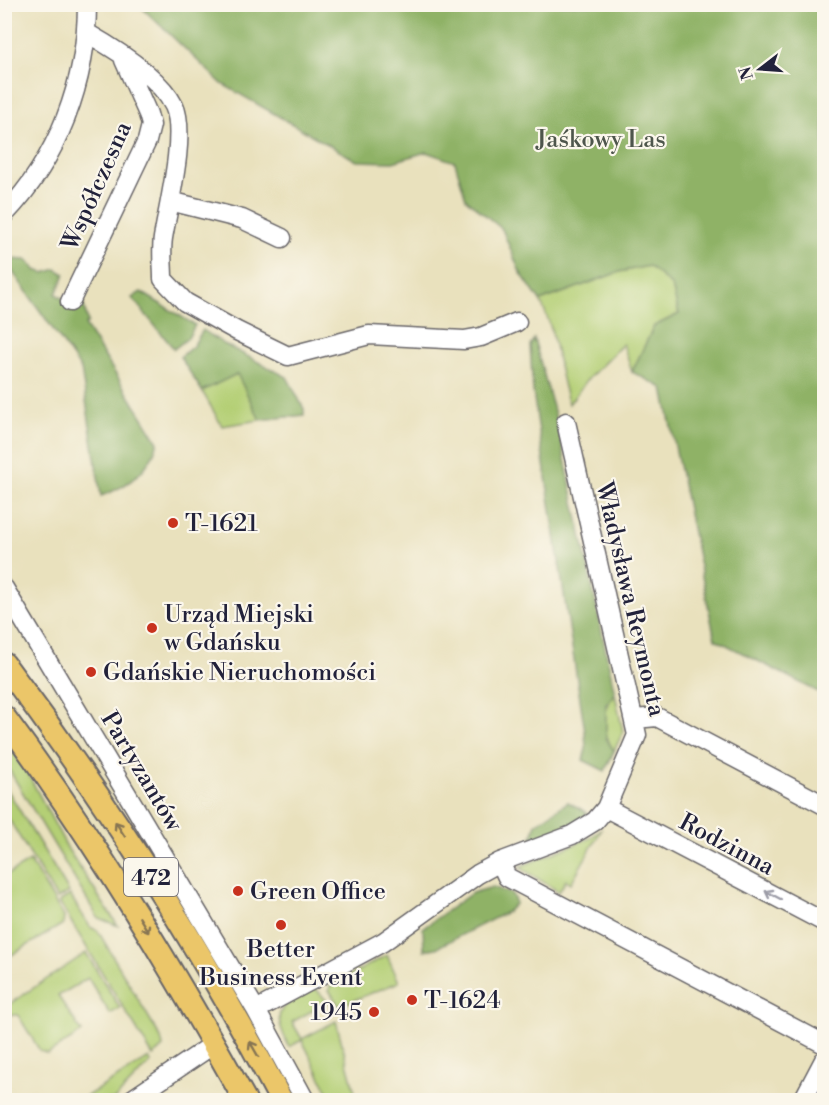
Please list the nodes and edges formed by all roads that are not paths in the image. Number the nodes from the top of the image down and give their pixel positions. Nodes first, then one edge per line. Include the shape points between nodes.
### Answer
1 (87, 4) edge
2 (87, 33) junction
3 (122, 55) junction
4 (170, 201) junction
5 (4, 215) edge
6 (282, 238) dead end
7 (70, 302) dead end
8 (517, 322) dead end
9 (566, 422) dead end
10 (4, 588) edge
11 (4, 664) edge
12 (4, 717) edge
13 (634, 719) junction
14 (825, 805) edge
15 (606, 808) junction
16 (500, 862) junction
17 (825, 922) edge
18 (256, 1010) junction
19 (214, 1044) junction
20 (825, 1044) edge
21 (825, 1060) edge
22 (131, 1101) edge
23 (245, 1101) edge
24 (281, 1101) edge
25 (305, 1101) edge
26 (803, 1101) edge

1 - 2 street
2 - 3 street
2 - 5 street via 60,134 36,178
3 - 4 street via 162,89 175,107 179,126
3 - 7 street, Współczesna via 151,125 147,141
4 - 6 street via 242,219
4 - 8 street via 163,240 163,279 185,302 288,356 369,335 472,339
9 - 13 street, Władysława Reymonta
10 - 18 street, Partyzantów
24 -> 11 main road, 472 via 166,901 75,759
12 -> 19 main road, 472 via 141,920
13 - 14 street via 657,717
13 - 15 street, Władysława Reymonta via 637,735 633,749
15 - 16 street, Władysława Reymonta via 595,821 572,835
17 -> 15 street, Rodzinna
16 - 18 street, Władysława Reymonta via 383,942
16 - 20 street via 507,877
18 - 25 street, Partyzantów
19 - 22 street
19 - 23 main road, 472
21 - 26 street

